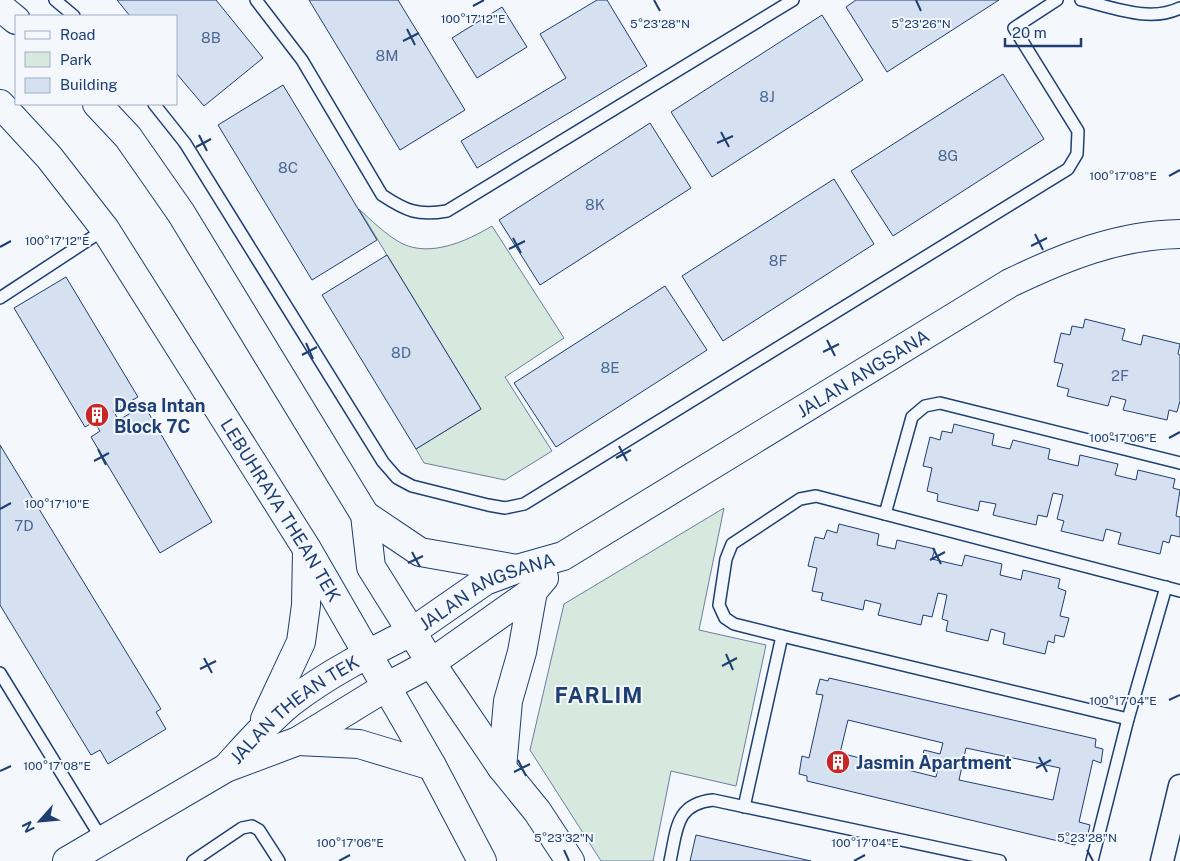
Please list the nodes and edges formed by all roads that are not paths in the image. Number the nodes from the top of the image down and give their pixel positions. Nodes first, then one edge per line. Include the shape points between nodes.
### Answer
1 (55, 0) edge
2 (256, 0) edge
3 (793, 0) edge
4 (1081, 0) edge
5 (1057, 1) edge
6 (0, 7) edge
7 (1180, 8) edge
8 (73, 15) edge
9 (15, 19) edge
10 (0, 104) edge
11 (98, 105) edge
12 (155, 105) edge
13 (106, 229) junction
14 (1180, 234) edge
15 (0, 298) edge
16 (1180, 463) edge
17 (885, 514) junction
18 (365, 515) junction
19 (307, 549) junction
20 (563, 556) junction
21 (516, 569) junction
22 (1166, 587) junction
23 (534, 591) junction
24 (1180, 592) edge
25 (413, 631) junction
26 (782, 636) junction
27 (367, 654) junction
28 (431, 663) junction
29 (0, 673) edge
30 (386, 687) junction
31 (1128, 719) junction
32 (258, 732) junction
33 (298, 741) junction
34 (432, 766) junction
35 (226, 768) junction
36 (502, 768) junction
37 (1180, 786) edge
38 (744, 806) junction
39 (103, 840) junction
40 (67, 861) edge
41 (194, 861) edge
42 (279, 861) edge
43 (482, 861) edge
44 (570, 861) edge
45 (670, 861) edge
46 (1000, 861) edge
47 (1092, 861) edge
48 (1162, 861) edge

1 - 8 lane
2 - 3 lane via 302,60 382,195 403,209 427,214 447,211
4 - 7 lane via 1147,15 1168,14
5 - 12 lane via 1014,28 1078,131 1077,154 1068,169 524,504 505,508 412,486 397,478 383,462 185,142
6 - 9 main road
10 - 13 main road, LEBUHRAYA THEAN TEK via 49,157
11 - 18 main road via 128,138 181,213
13 - 15 lane
13 - 19 main road, LEBUHRAYA THEAN TEK
14 - 20 main road, JALAN ANGSANA via 1153,234 1097,246 1060,259 1010,283
16 - 17 lane via 940,403 925,406 912,417
17 - 22 lane
17 - 26 lane via 816,496 800,499 732,544 726,559 719,605 724,618 734,624
18 - 21 main road via 420,552
18 - 25 main road via 371,567
19 - 27 main road, LEBUHRAYA THEAN TEK
19 - 32 main road via 306,605 301,642
20 - 21 main road, JALAN ANGSANA
20 - 23 main road, JALAN ANGSANA
21 - 25 main road, JALAN ANGSANA via 486,581
22 - 24 lane
22 - 31 lane
23 - 28 main road, JALAN ANGSANA
23 - 36 main road via 508,701
25 - 27 main road, JALAN ANGSANA
25 - 28 main road
26 - 31 lane
26 - 38 lane
27 - 30 main road, LEBUHRAYA THEAN TEK
27 - 32 main road, JALAN THEAN TEK via 292,702
28 - 30 main road, JALAN ANGSANA
28 - 36 main road
29 - 39 lane
30 - 33 main road, JALAN THEAN TEK
30 - 34 main road, LEBUHRAYA THEAN TEK
31 - 47 lane
32 - 35 main road, JALAN THEAN TEK
33 - 34 main road via 359,744
33 - 35 main road, JALAN THEAN TEK
34 - 43 main road, LEBUHRAYA THEAN TEK
35 - 39 main road, JALAN THEAN TEK
36 - 44 main road via 537,810
37 - 48 street
38 - 45 lane via 713,800 699,801 687,808 679,820
38 - 46 lane
39 - 40 main road, JALAN THEAN TEK
41 - 42 lane via 242,828 252,826 259,830

